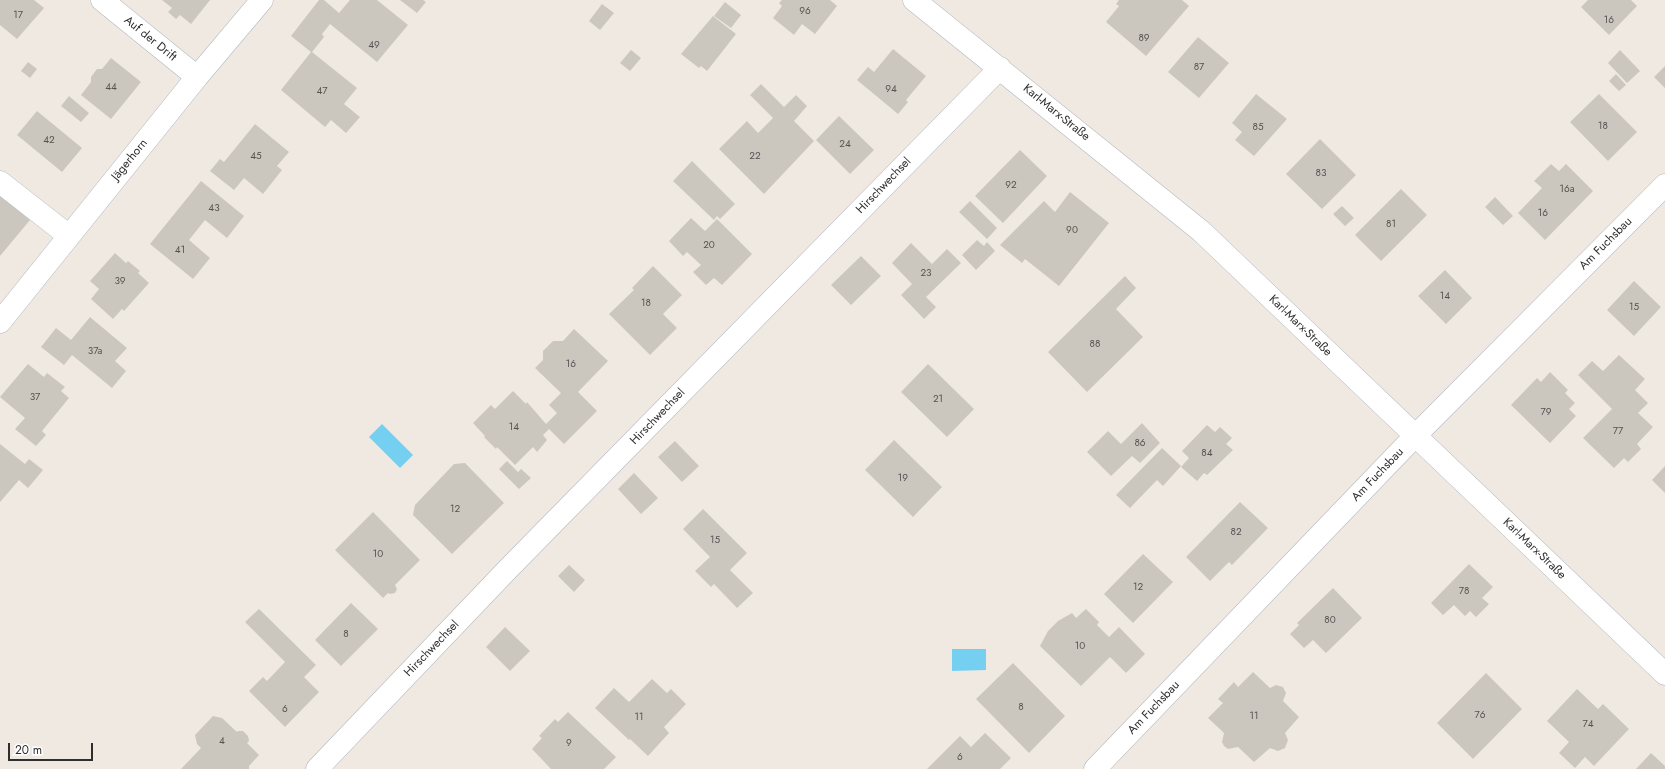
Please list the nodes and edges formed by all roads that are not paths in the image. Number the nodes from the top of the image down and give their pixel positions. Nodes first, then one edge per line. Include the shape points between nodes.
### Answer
1 (102, 0) edge
2 (262, 0) edge
3 (914, 0) edge
4 (1000, 68) junction
5 (197, 77) junction
6 (0, 182) edge
7 (1665, 185) edge
8 (69, 236) junction
9 (0, 322) edge
10 (1415, 436) junction
11 (1665, 674) edge
12 (317, 769) edge
13 (1095, 769) edge

1 - 5 street, Auf der Drift
2 - 5 street, Jägerhorn
3 - 4 street, Karl-Marx-Straße
4 - 10 street, Karl-Marx-Straße via 1201,231
4 - 12 street, Hirschwechsel via 508,569
5 - 8 street, Jägerhorn
6 - 8 street
7 - 10 street, Am Fuchsbau
8 - 9 street, Jägerhorn
10 - 11 street, Karl-Marx-Straße
10 - 13 street, Am Fuchsbau

